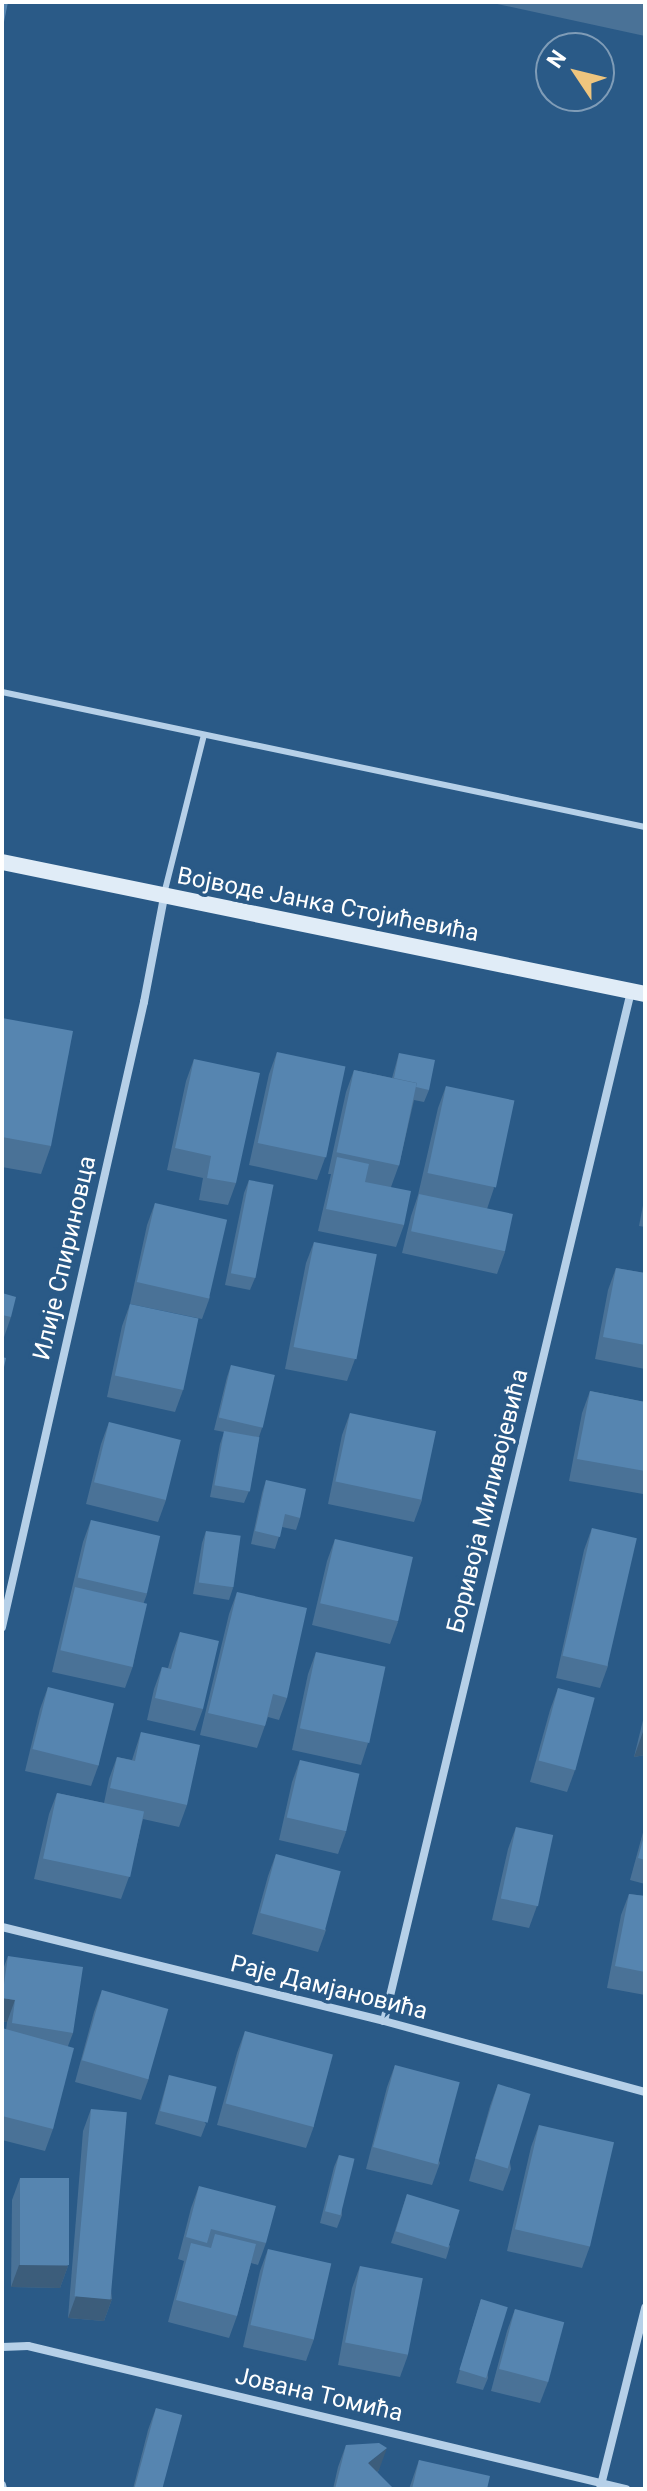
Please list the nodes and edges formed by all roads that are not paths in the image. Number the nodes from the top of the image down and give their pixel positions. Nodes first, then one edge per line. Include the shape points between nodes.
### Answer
1 (2, 692) edge
2 (204, 735) junction
3 (645, 827) edge
4 (2, 862) edge
5 (164, 897) junction
6 (638, 993) edge
7 (2, 1627) edge
8 (2, 1927) edge
9 (384, 2021) junction
10 (645, 2092) edge
11 (645, 2308) edge
12 (2, 2347) edge
13 (601, 2486) edge
14 (626, 2489) edge

1 - 2 lane
2 - 3 lane
2 - 5 lane
4 - 5 street, Војводе Јанка Стојићевића
5 - 6 street, Војводе Јанка Стојићевића
5 - 7 street, Илије Спириновца
6 - 9 street, Боривоја Миливојевића
8 - 9 street, Раје Дамјановића
9 - 10 street, Раје Дамјановића
11 - 13 street
12 - 13 street, Јована Томића via 28,2346
13 - 14 street, Јована Томића

